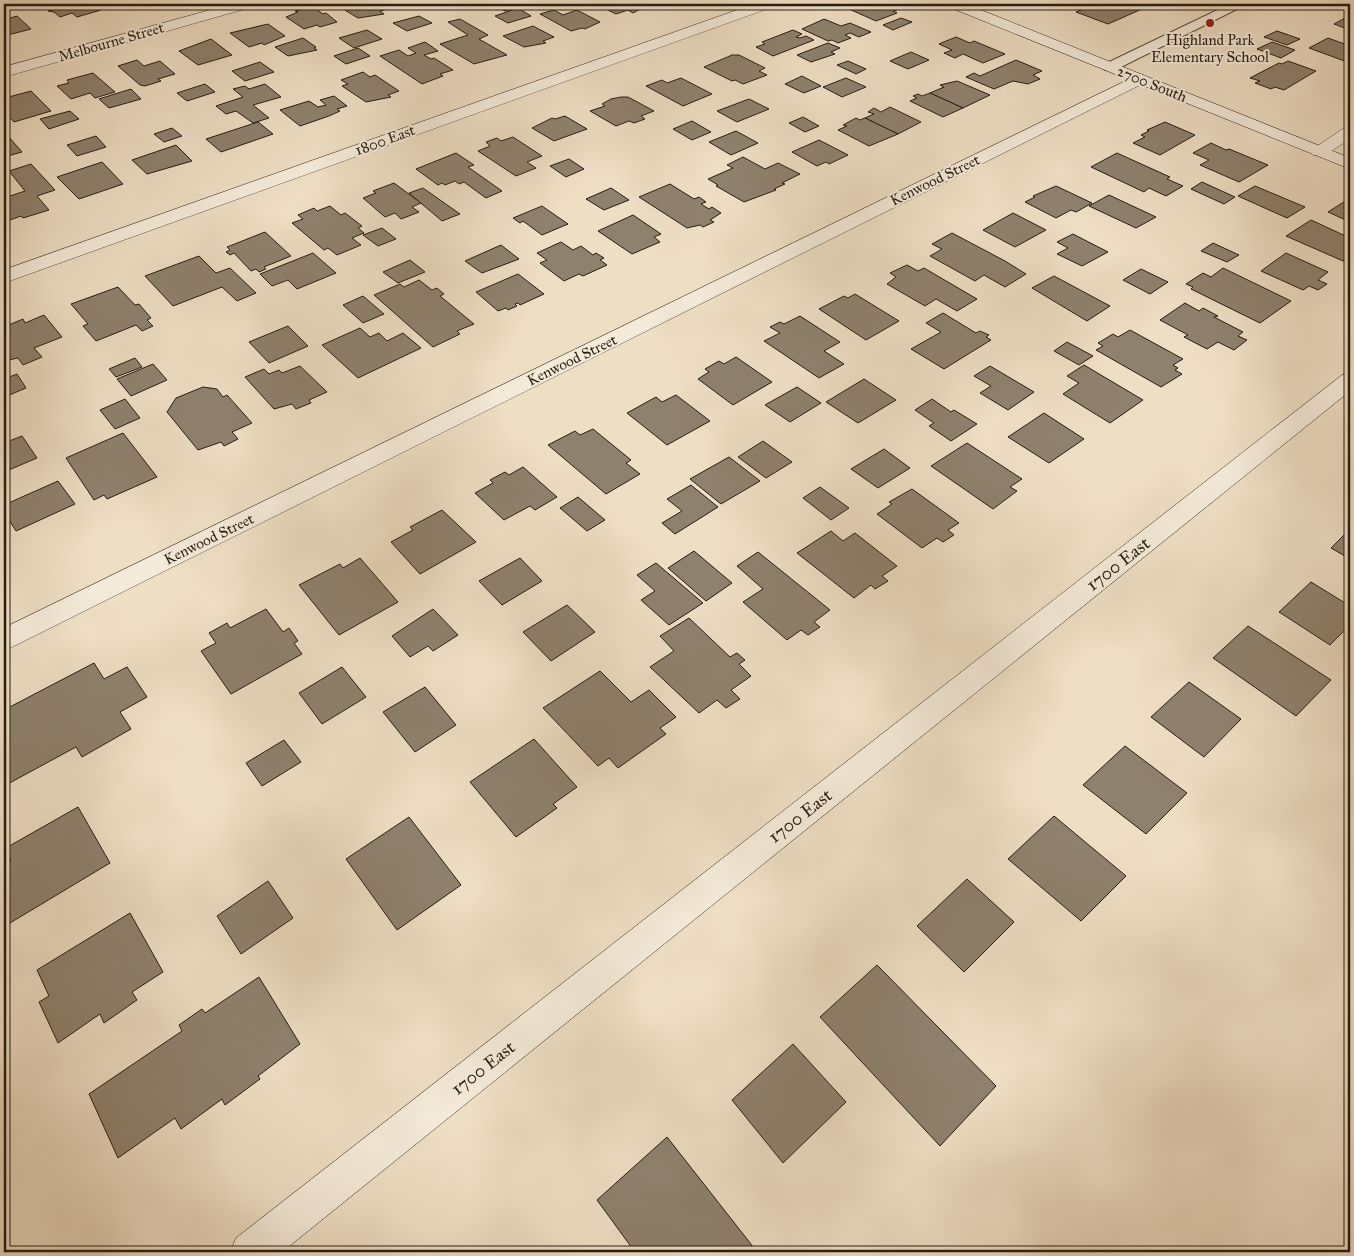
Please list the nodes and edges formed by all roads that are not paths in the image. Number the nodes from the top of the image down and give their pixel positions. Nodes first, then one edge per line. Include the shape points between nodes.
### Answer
1 (247, 4) edge
2 (767, 4) edge
3 (954, 4) edge
4 (1240, 4) edge
5 (1110, 67) junction
6 (4, 72) edge
7 (1140, 79) junction
8 (1350, 132) edge
9 (1319, 151) junction
10 (1350, 164) edge
11 (4, 277) edge
12 (1350, 380) edge
13 (4, 640) edge
14 (250, 1252) edge

1 - 6 street, Melbourne Street
2 - 11 street, 1800 East
3 - 5 street, 2700 South
4 - 5 lane
5 - 7 street, 2700 South
7 - 9 street, 2700 South
7 - 13 street, Kenwood Street
8 - 9 street
9 - 10 street, 2700 South
12 - 14 street, 1700 East

